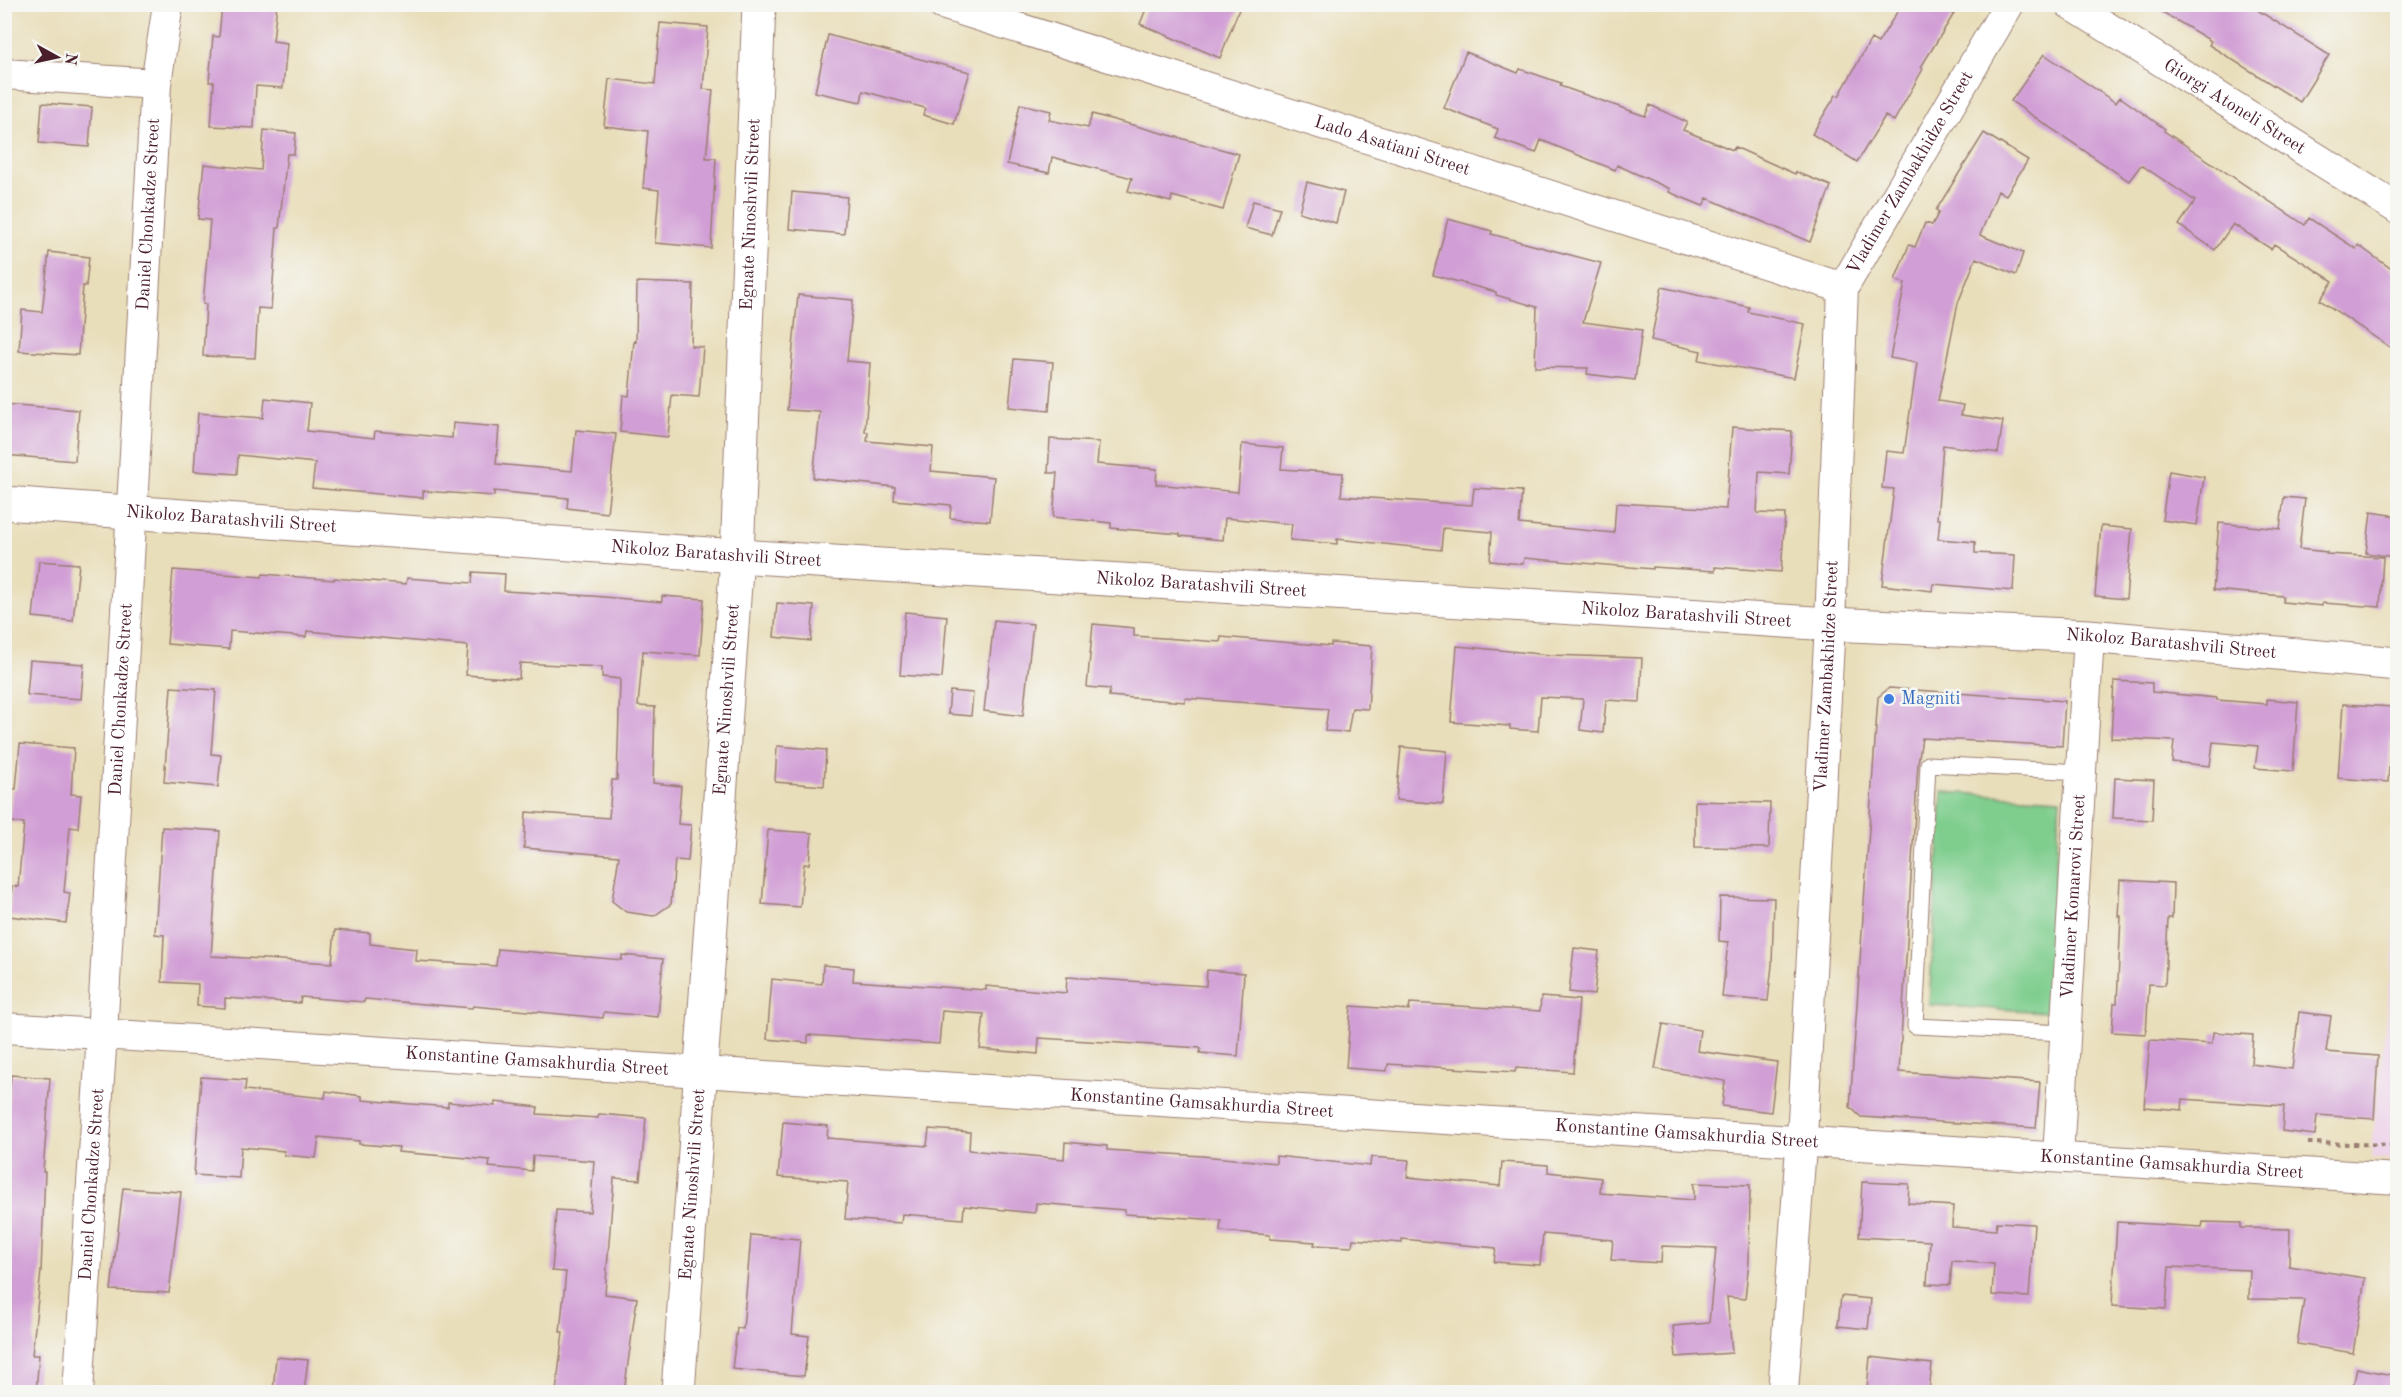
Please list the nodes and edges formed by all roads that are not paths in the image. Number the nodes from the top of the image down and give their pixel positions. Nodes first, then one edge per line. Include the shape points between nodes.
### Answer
1 (168, 4) edge
2 (759, 4) edge
3 (942, 4) edge
4 (2009, 4) edge
5 (2070, 4) edge
6 (4, 74) edge
7 (156, 84) junction
8 (2397, 209) edge
9 (1843, 288) junction
10 (4, 503) edge
11 (131, 511) junction
12 (737, 555) junction
13 (1830, 624) junction
14 (2089, 636) junction
15 (2397, 664) edge
16 (2081, 772) junction
17 (4, 1028) edge
18 (2065, 1033) junction
19 (102, 1034) junction
20 (699, 1072) junction
21 (1800, 1142) junction
22 (2058, 1157) junction
23 (2397, 1179) edge
24 (78, 1392) edge
25 (678, 1392) edge
26 (1783, 1392) edge

1 - 7 street, Daniel Chonkadze Street
2 - 12 street, Egnate Ninoshvili Street
3 - 9 street, Lado Asatiani Street
4 - 9 street, Vladimer Zambakhidze Street
5 - 8 street, Giorgi Atoneli Street
6 - 7 street
7 - 11 street, Daniel Chonkadze Street
9 - 13 street, Vladimer Zambakhidze Street
10 - 11 street, Nikoloz Baratashvili Street
11 - 12 street, Nikoloz Baratashvili Street
11 - 19 street, Daniel Chonkadze Street
12 - 13 street, Nikoloz Baratashvili Street
12 - 20 street, Egnate Ninoshvili Street
13 - 14 street, Nikoloz Baratashvili Street
13 - 21 street, Vladimer Zambakhidze Street
14 - 15 street, Nikoloz Baratashvili Street
14 - 16 street, Vladimer Komarovi Street
16 - 18 street, Vladimer Komarovi Street
16 - 18 lane via 1929,765 1916,1026
17 - 19 street, Konstantine Gamsakhurdia Street
18 - 22 street, Vladimer Komarovi Street
19 - 20 street, Konstantine Gamsakhurdia Street
19 - 24 street, Daniel Chonkadze Street
20 - 21 street, Konstantine Gamsakhurdia Street
20 - 25 street, Egnate Ninoshvili Street
21 - 22 street, Konstantine Gamsakhurdia Street
21 - 26 street, Vladimer Zambakhidze Street
22 - 23 street, Konstantine Gamsakhurdia Street

